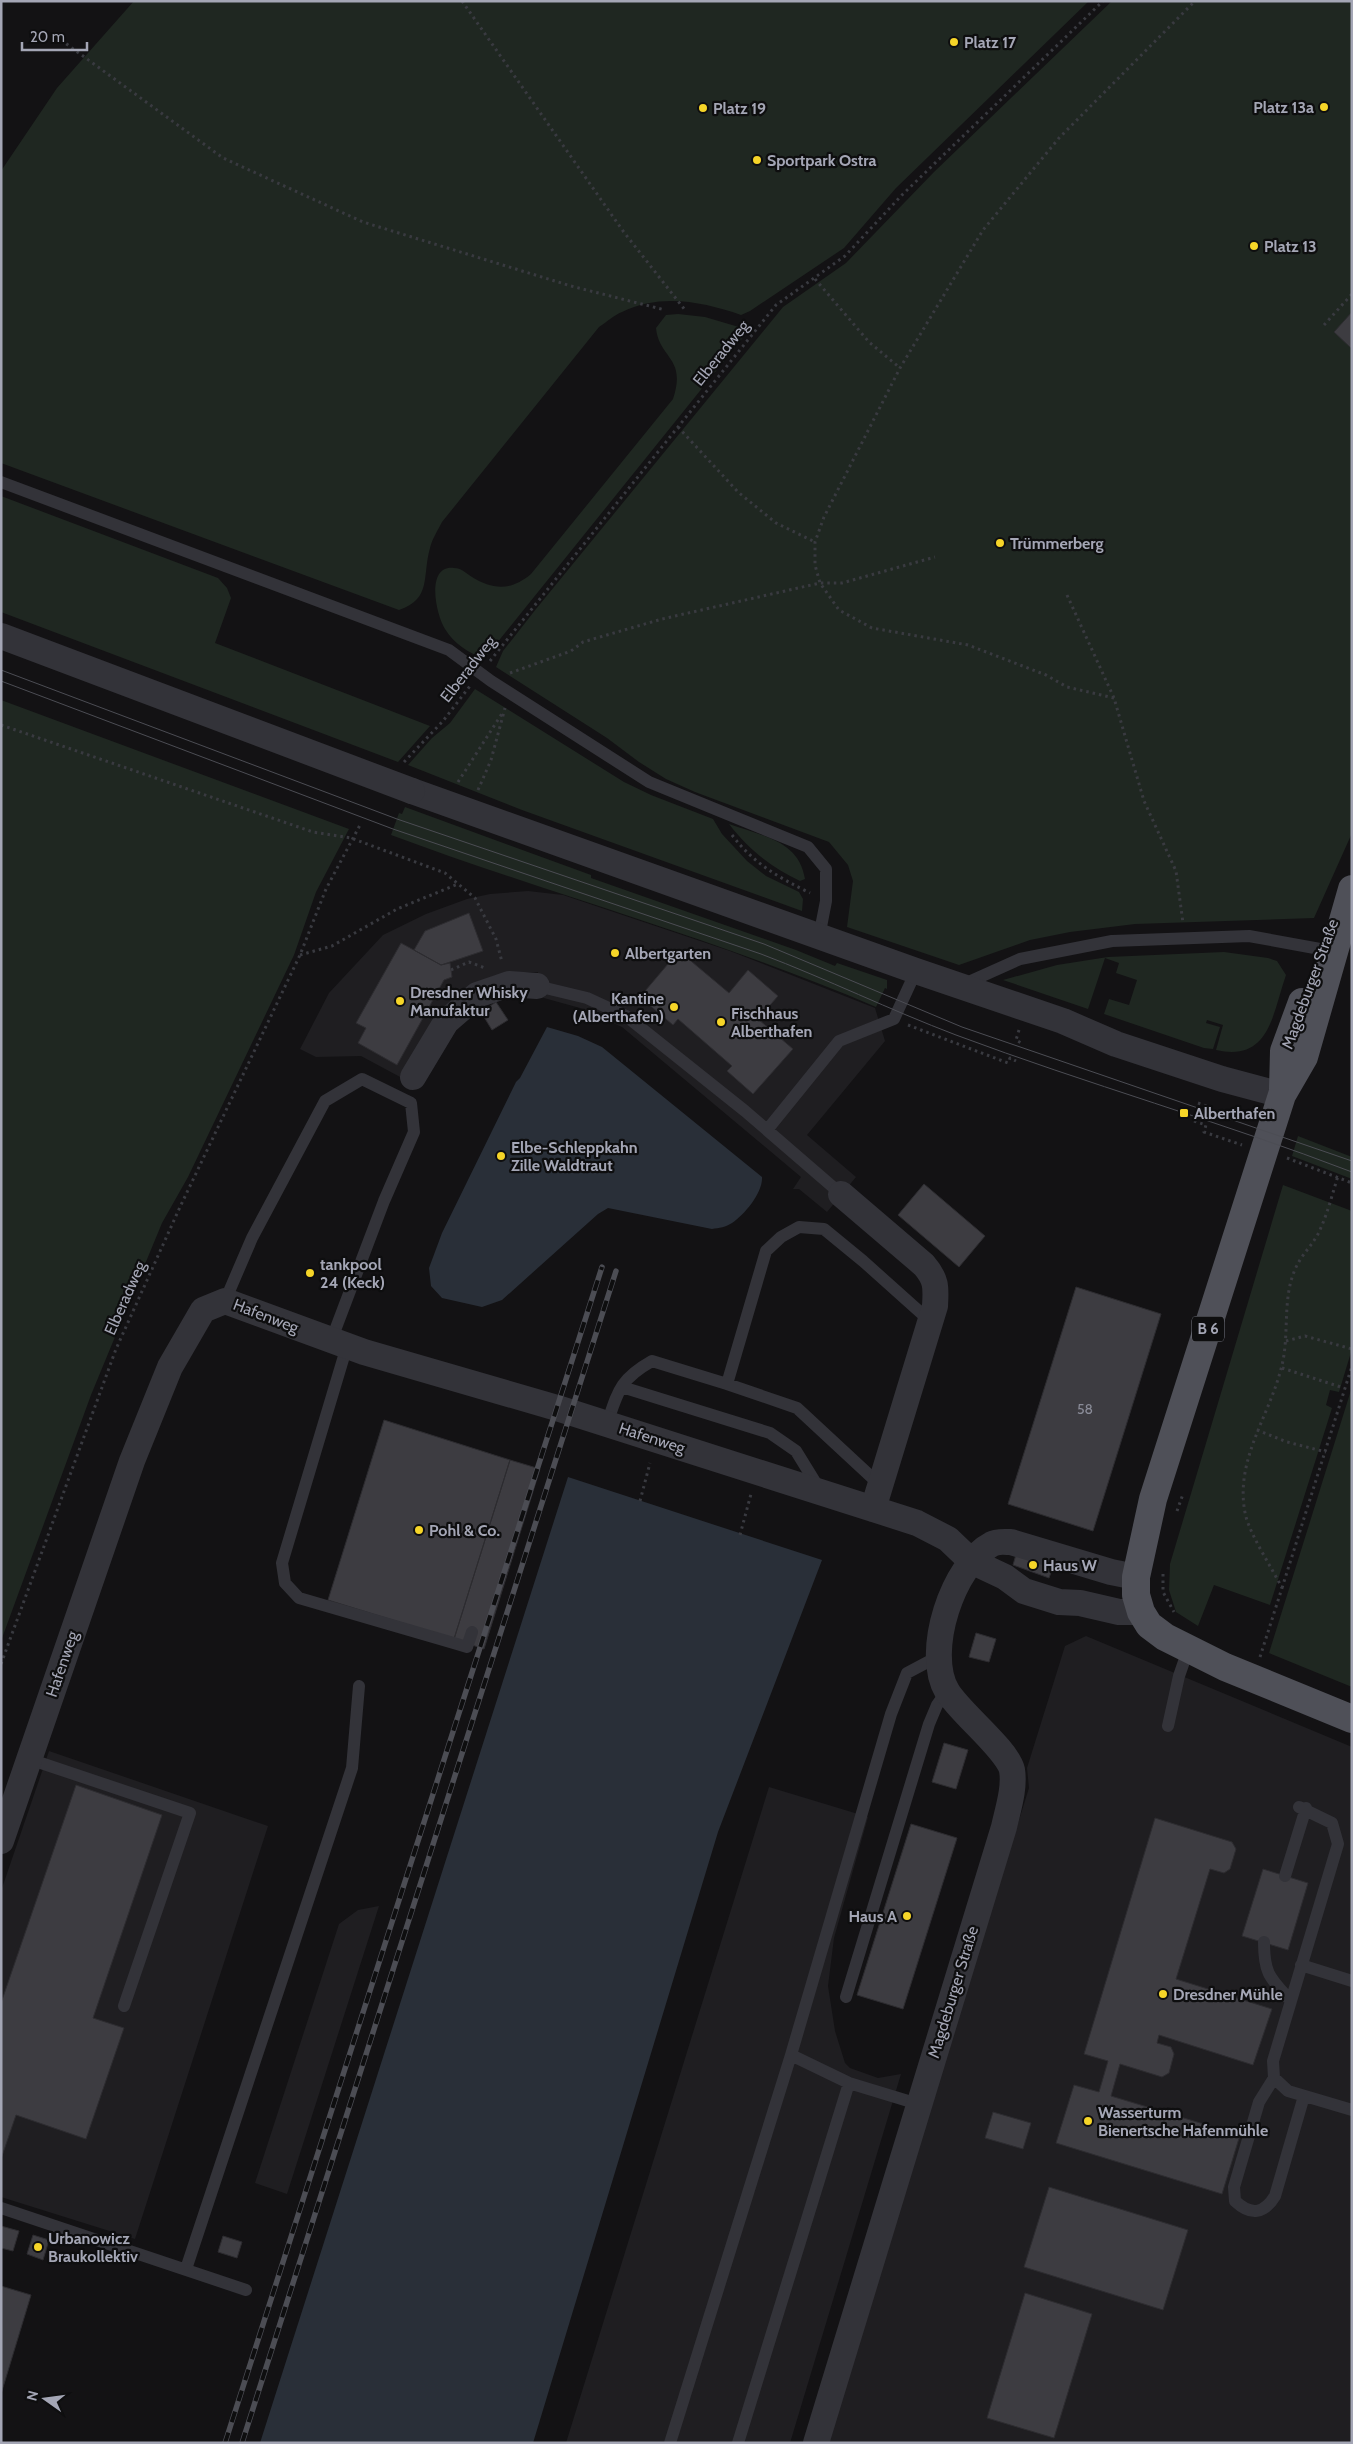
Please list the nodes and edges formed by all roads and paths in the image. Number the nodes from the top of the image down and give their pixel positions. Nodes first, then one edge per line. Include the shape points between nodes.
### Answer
1 (462, 1) edge
2 (1103, 1) edge
3 (1195, 1) edge
4 (61, 40) dead end
5 (815, 280) junction
6 (1352, 294) edge
7 (665, 310) dead end
8 (685, 310) dead end
9 (1324, 325) dead end
10 (900, 368) junction
11 (678, 427) junction
12 (1, 482) edge
13 (816, 542) junction
14 (935, 557) dead end
15 (820, 583) junction
16 (1068, 595) dead end
17 (1, 636) edge
18 (480, 673) junction
19 (491, 681) junction
20 (511, 694) junction
21 (1114, 698) junction
22 (505, 710) junction
23 (1, 724) edge
24 (403, 763) dead end
25 (478, 792) dead end
26 (445, 802) junction
27 (720, 812) junction
28 (360, 825) dead end
29 (351, 838) junction
30 (459, 884) junction
31 (1351, 889) edge
32 (826, 901) junction
33 (819, 937) junction
34 (1185, 938) junction
35 (1320, 949) junction
36 (300, 955) junction
37 (916, 971) junction
38 (509, 984) junction
39 (537, 986) joint
40 (960, 986) junction
41 (894, 1019) junction
42 (1016, 1040) dead end
43 (1023, 1044) dead end
44 (1016, 1061) dead end
45 (413, 1077) dead end
46 (1282, 1095) junction
47 (1198, 1103) dead end
48 (1212, 1108) dead end
49 (1194, 1121) dead end
50 (767, 1130) junction
51 (1262, 1160) junction
52 (1338, 1176) junction
53 (1352, 1183) edge
54 (841, 1194) joint
55 (225, 1301) junction
56 (930, 1321) junction
57 (1286, 1341) junction
58 (339, 1344) junction
59 (1352, 1349) edge
60 (1352, 1366) edge
61 (1282, 1368) junction
62 (727, 1384) junction
63 (622, 1387) junction
64 (1344, 1388) junction
65 (607, 1424) junction
66 (1257, 1430) junction
67 (1326, 1452) junction
68 (648, 1468) dead end
69 (1185, 1485) dead end
70 (822, 1492) junction
71 (877, 1497) junction
72 (749, 1500) dead end
73 (640, 1501) dead end
74 (1177, 1513) dead end
75 (740, 1535) dead end
76 (971, 1561) junction
77 (1163, 1568) dead end
78 (1136, 1577) junction
79 (1282, 1588) junction
80 (1141, 1612) junction
81 (1182, 1619) dead end
82 (472, 1632) dead end
83 (1188, 1650) junction
84 (939, 1656) junction
85 (1, 1664) edge
86 (1252, 1679) junction
87 (359, 1686) dead end
88 (947, 1691) junction
89 (1352, 1719) edge
90 (1168, 1726) dead end
91 (29, 1759) junction
92 (1, 1841) edge
93 (1285, 1876) dead end
94 (1264, 1942) dead end
95 (1301, 1965) junction
96 (1352, 1980) edge
97 (846, 1997) dead end
98 (1290, 2000) junction
99 (124, 2006) dead end
100 (790, 2055) junction
101 (1274, 2078) junction
102 (848, 2083) junction
103 (1304, 2096) junction
104 (918, 2104) junction
105 (1352, 2110) edge
106 (1, 2208) edge
107 (186, 2269) junction
108 (246, 2290) dead end
109 (670, 2443) edge
110 (738, 2443) edge
111 (816, 2443) edge

1 - 8 path via 623,231
2 - 5 path, Elberadweg via 902,195 845,256
3 - 10 path via 1059,138 1006,200 970,247
4 - 7 path via 223,158 363,222 571,286
5 - 10 path via 870,342
5 - 11 path, Elberadweg via 776,306
6 - 9 path
10 - 13 path via 824,517
11 - 13 path via 738,492 776,524
11 - 18 path, Elberadweg
12 - 18 lane via 449,650
13 - 15 path via 815,565
14 - 15 path via 842,583
15 - 19 path via 662,619 583,642 571,651
15 - 21 path via 839,610 872,628 968,645 1046,675 1067,687
16 - 21 path
17 - 26 street, bridge
18 - 19 lane
18 - 24 path, Elberadweg via 443,721
19 - 20 lane
20 - 22 path
20 - 27 lane via 649,782
21 - 34 path via 1144,801 1176,871
22 - 25 path
22 - 26 path
23 - 29 path via 313,832
26 - 33 street
27 - 32 path via 722,823 742,849 768,871
27 - 32 lane via 808,847 826,869
28 - 29 path, Elberadweg
29 - 30 path via 445,873
29 - 36 path, Elberadweg via 326,889
30 - 36 path via 397,910 332,946
30 - 38 path via 480,906 496,939
31 - 35 main road, Magdeburger Straße / B 6
31 - 46 main road, Magdeburger Straße / B 6 via 1304,1057
32 - 33 lane
33 - 37 street
34 - 35 lane via 1249,936
34 - 40 lane via 1112,941 1020,959
35 - 46 main road, Magdeburger Straße / B 6 via 1284,1051
36 - 85 path, Elberadweg via 116,1349
37 - 40 street
37 - 41 lane
38 - 39 street
38 - 45 street via 477,995 446,1022
39 - 50 lane via 587,998 626,1016
40 - 46 street via 1063,1021 1116,1044
41 - 44 path via 1008,1063 1010,1058
41 - 50 lane via 839,1041
42 - 43 path
46 - 51 main road, Magdeburger Straße / B 6
47 - 48 path
49 - 51 path via 1206,1125 1204,1132 1244,1145 1241,1153
50 - 54 lane
51 - 52 path via 1282,1165 1285,1157
51 - 78 main road, B 6 via 1154,1499
52 - 53 path
52 - 57 path via 1318,1234 1294,1272 1289,1291
54 - 56 street via 933,1276 935,1306
55 - 58 street, Hafenweg
55 - 58 lane via 252,1238 325,1101 362,1079 411,1103 414,1132 384,1201
55 - 91 street, Hafenweg via 203,1310 170,1367 132,1461
56 - 62 lane via 824,1229 799,1227 766,1251
56 - 71 street
57 - 59 path via 1305,1336
57 - 61 path
58 - 65 street, Hafenweg
58 - 82 lane via 282,1563 284,1583 299,1598 467,1647
60 - 64 path
61 - 64 path
61 - 66 path
62 - 63 lane via 652,1361 632,1372
62 - 71 lane via 797,1408
63 - 65 lane
63 - 70 lane via 770,1433 796,1451
64 - 67 path
65 - 70 street, Hafenweg
66 - 67 path
66 - 79 path via 1246,1461 1243,1486 1246,1518
67 - 79 path
68 - 73 path
69 - 74 path
70 - 71 street, Hafenweg
71 - 76 street, Hafenweg via 948,1539
72 - 75 path
76 - 78 street, Magdeburger Straße via 994,1543 1011,1542
76 - 80 street via 1006,1577 1024,1590 1059,1602 1118,1612
76 - 84 street, Magdeburger Straße via 955,1588 946,1613
77 - 81 path via 1163,1592 1174,1613
78 - 80 main road, B 6 via 1136,1595
79 - 86 path
80 - 83 main road, B 6 via 1149,1625
83 - 86 main road, B 6
83 - 90 lane
84 - 88 street, Magdeburger Straße via 941,1676
84 - 100 lane via 908,1673 891,1714
86 - 89 main road, B 6
87 - 107 lane via 352,1768
88 - 97 lane via 929,1724
88 - 104 street, Magdeburger Straße via 1004,1756 1012,1769 1012,1791 1004,1827
91 - 92 street, Hafenweg
91 - 99 lane via 190,1813
93 - 95 lane via 1302,1808 1332,1823 1338,1844
94 - 98 lane via 1268,1976
95 - 96 lane
95 - 98 lane
98 - 101 lane via 1273,2062
100 - 102 lane
100 - 109 lane
101 - 103 lane via 1288,2091
101 - 103 lane via 1259,2102 1234,2187 1235,2202 1244,2209 1256,2212 1268,2208 1275,2196
102 - 104 lane
102 - 110 lane
103 - 105 lane
104 - 111 street, Magdeburger Straße
106 - 107 lane
107 - 108 lane

